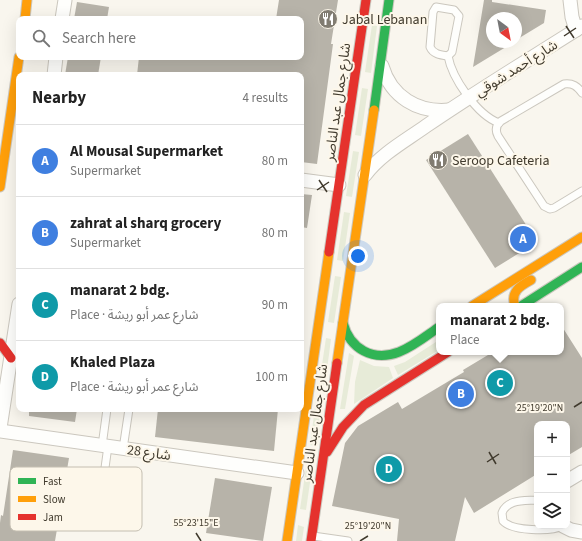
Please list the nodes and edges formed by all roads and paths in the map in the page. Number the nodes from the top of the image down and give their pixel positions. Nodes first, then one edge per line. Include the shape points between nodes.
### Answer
1 (27, 0) edge
2 (65, 0) edge
3 (366, 0) edge
4 (389, 0) edge
5 (570, 0) edge
6 (24, 16) edge
7 (62, 16) edge
8 (579, 28) edge
9 (448, 56) junction
10 (19, 60) edge
11 (56, 60) edge
12 (381, 64) junction
13 (17, 72) edge
14 (54, 72) edge
15 (16, 78) edge
16 (582, 93) edge
17 (469, 98) junction
18 (449, 110) junction
19 (499, 123) junction
20 (364, 176) junction
21 (304, 180) edge
22 (339, 185) junction
23 (0, 187) edge
24 (582, 191) edge
25 (579, 238) edge
26 (571, 255) dead end
27 (582, 267) edge
28 (540, 275) dead end
29 (477, 303) edge
30 (514, 303) edge
31 (526, 303) edge
32 (343, 323) junction
33 (16, 324) edge
34 (436, 330) edge
35 (0, 343) edge
36 (443, 355) edge
37 (11, 358) junction
38 (107, 412) edge
39 (128, 412) edge
40 (0, 430) edge
41 (105, 446) junction
42 (123, 449) junction
43 (323, 460) junction
44 (104, 467) edge
45 (582, 472) edge
46 (297, 473) junction
47 (570, 480) edge
48 (534, 500) edge
49 (554, 529) edge
50 (569, 529) edge
51 (582, 532) edge
52 (311, 538) edge
53 (287, 541) edge
54 (348, 541) edge

1 - 6 main road
2 - 7 street
3 - 22 main road, شارع جمال عبد الناصر
4 - 12 main road, شارع جمال عبد الناصر
5 - 8 street via 572,17
8 - 17 street, شارع أحمد شوقي
9 - 9 lane via 452,52 458,16 454,10 437,7 433,12 430,47 435,53
9 - 17 lane via 453,74
10 - 13 main road
11 - 14 street
12 - 18 street via 393,88 408,102 428,110
12 - 20 main road, شارع جمال عبد الناصر
15 - 23 main road
16 - 19 lane via 573,84 564,84
17 - 18 street, شارع أحمد شوقي
17 - 19 lane via 489,118
18 - 20 street, شارع أحمد شوقي via 386,154
19 - 24 lane via 496,129 498,136 544,206 554,208
20 - 32 main road, شارع جمال عبد الناصر
21 - 22 street
22 - 46 main road, شارع جمال عبد الناصر
25 - 26 main road
25 - 29 main road
27 - 31 main road
28 - 30 main road via 516,290
32 - 34 main road via 352,342 360,349 379,355 402,351
32 - 43 main road, شارع جمال عبد الناصر
33 - 37 street
35 - 37 main road
36 - 43 main road via 354,413 336,435
37 - 40 street
38 - 41 lane
39 - 42 lane
40 - 41 street, شارع 28
41 - 42 street, شارع 28
41 - 44 lane
42 - 46 street, شارع 28
43 - 52 main road, شارع جمال عبد الناصر
45 - 47 street
46 - 53 main road, شارع جمال عبد الناصر
48 - 49 lane via 506,505 502,513 503,521 510,527
50 - 51 street
52 - 54 lane

